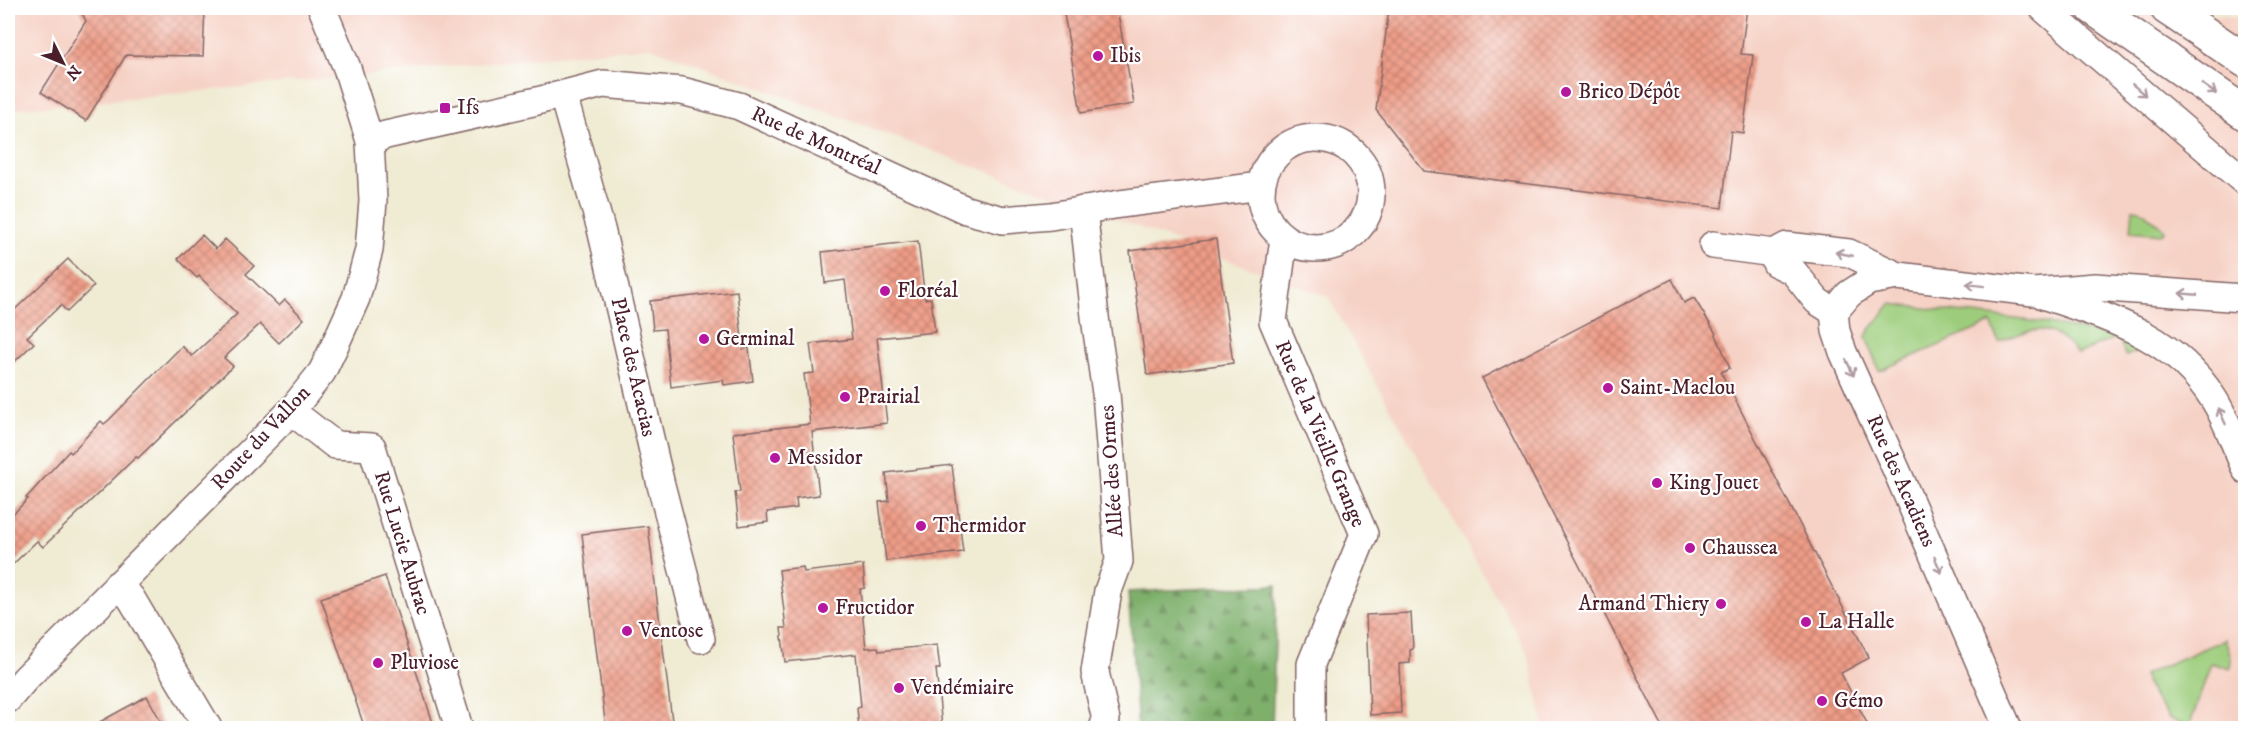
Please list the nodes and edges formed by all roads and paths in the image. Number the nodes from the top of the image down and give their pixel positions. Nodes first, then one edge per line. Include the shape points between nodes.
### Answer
1 (322, 8) edge
2 (2043, 8) edge
3 (2093, 8) edge
4 (2167, 8) edge
5 (2246, 62) edge
6 (563, 95) junction
7 (2246, 114) edge
8 (370, 141) junction
9 (2246, 183) edge
10 (1261, 186) junction
11 (1083, 210) junction
12 (1284, 238) junction
13 (1713, 245) dead end
14 (1774, 253) junction
15 (1898, 276) junction
16 (2033, 292) junction
17 (2246, 297) edge
18 (1834, 312) junction
19 (291, 411) junction
20 (2246, 470) edge
21 (117, 585) junction
22 (701, 639) dead end
23 (8, 699) edge
24 (208, 729) edge
25 (459, 729) edge
26 (1103, 729) edge
27 (1311, 729) edge
28 (2008, 729) edge

1 - 8 street, Route du Vallon via 348,68
2 -> 9 street
3 -> 7 main road
4 - 5 main road
6 - 8 street, Rue de Montréal
6 - 11 street, Rue de Montréal via 603,84 682,91 739,106 966,210 1004,220
6 - 22 street, Place des Acacias via 601,230
8 - 19 street, Route du Vallon via 373,201 369,250 356,298 322,372
10 - 11 street, Rue de Montréal
10 - 12 street via 1265,215
10 - 12 street via 1265,171 1279,152 1315,137 1346,146 1366,170 1370,201 1365,218 1355,231 1327,247 1297,245
11 - 26 street, Allée des Ormes via 1106,393 1119,561 1108,591 1095,672 1106,720
12 - 27 street, Rue de la Vieille Grange via 1273,321 1364,534 1311,664
13 - 14 street
15 -> 14 street via 1849,253 1787,246
14 - 18 street via 1776,263 1792,271 1817,301
16 -> 15 street
15 - 18 street via 1869,281 1849,294
17 -> 16 street via 2095,287
20 -> 16 street via 2214,400 2187,366 2163,346 2123,323
18 -> 28 street, Rue des Acadiens via 1843,352
19 - 21 street, Route du Vallon
19 - 25 street, Rue Lucie Aubrac via 335,446 372,447
21 - 23 street, Route du Vallon
21 - 24 street via 131,598

